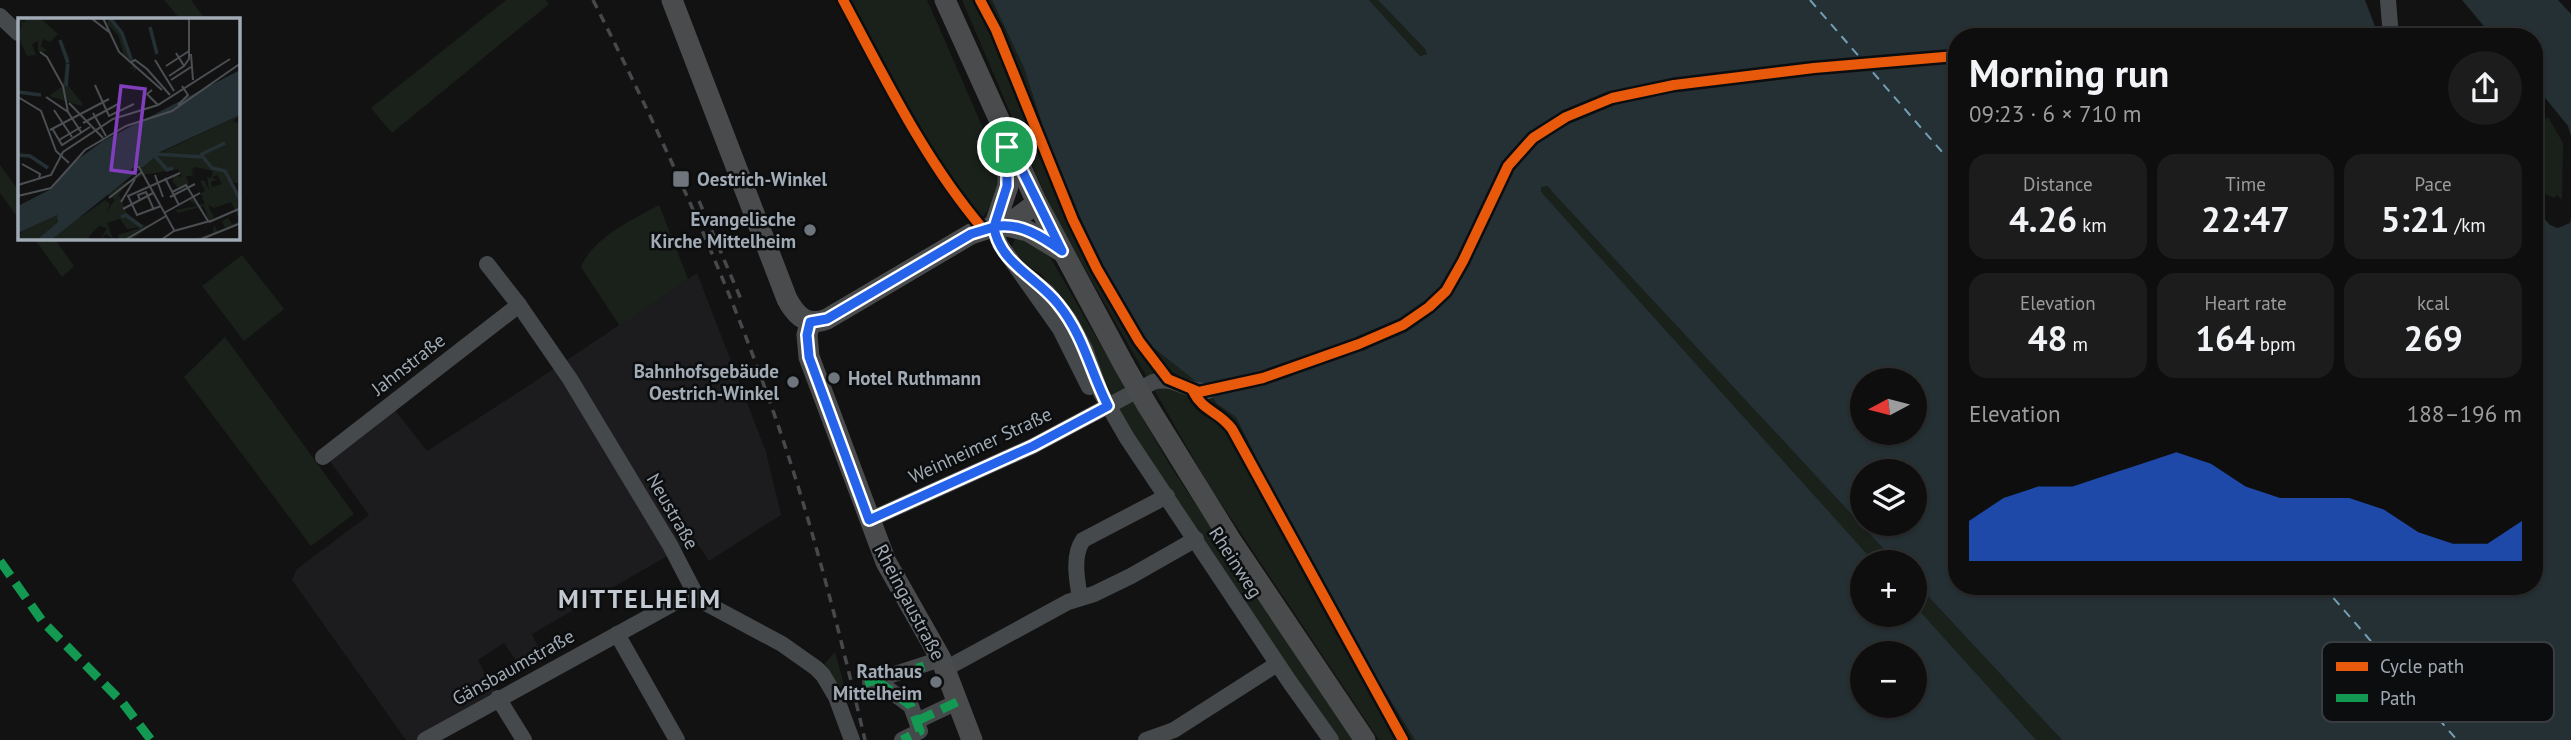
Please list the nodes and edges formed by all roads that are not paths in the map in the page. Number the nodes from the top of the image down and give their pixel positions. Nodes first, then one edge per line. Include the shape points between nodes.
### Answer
1 (672, 0) edge
2 (945, 0) edge
3 (2388, 0) edge
4 (0, 16) edge
5 (2390, 28) edge
6 (18, 33) edge
7 (1004, 134) junction
8 (1037, 203) junction
9 (999, 220) junction
10 (1062, 251) junction
11 (487, 264) dead end
12 (519, 305) junction
13 (810, 322) junction
14 (1208, 391) dead end
15 (1108, 406) junction
16 (323, 457) dead end
17 (1167, 496) junction
18 (869, 520) junction
19 (1196, 539) junction
20 (1080, 598) junction
21 (698, 599) junction
22 (617, 635) junction
23 (943, 664) junction
24 (1278, 664) junction
25 (498, 698) junction
26 (957, 702) junction
27 (917, 720) junction
28 (425, 740) edge
29 (524, 740) edge
30 (677, 740) edge
31 (852, 740) edge
32 (902, 740) edge
33 (972, 740) edge
34 (1146, 740) edge
35 (1331, 740) edge
36 (1365, 740) edge

1 - 13 main road via 787,299 794,311
2 - 7 main road
3 - 5 street
4 - 6 street
7 - 8 main road
7 - 9 main road via 1009,173
8 - 9 main road via 1012,203
8 - 10 main road
9 - 10 main road
9 - 13 main road via 827,319
9 - 15 street, Rheinweg via 997,238 1018,269 1047,292 1070,321
10 - 36 main road, bridge via 1147,405 1230,539
11 - 12 street, Neustraße
12 - 16 street, Jahnstraße
12 - 21 street, Neustraße via 569,379
13 - 18 main road, Rheingaustraße via 809,357
14 - 15 street, Weinheimer Straße via 1160,380
15 - 17 street, Rheinweg
15 - 18 street, Weinheimer Straße via 1033,446
17 - 19 street, Rheinweg
17 - 20 street via 1083,540 1076,564
18 - 23 main road, Rheingaustraße via 902,594
19 - 20 street via 1132,576
19 - 24 street, Rheinweg
20 - 23 street
21 - 22 street, Gänsbaumstraße via 676,602
21 - 31 street via 782,644 816,668 836,697
22 - 25 street, Gänsbaumstraße
22 - 30 street
23 - 26 main road, Rheingaustraße
23 - 27 street via 871,682 911,706
24 - 34 street via 1174,730
24 - 35 street, Rheinweg
25 - 28 street, Gänsbaumstraße
25 - 29 street
26 - 27 street
26 - 33 main road, Rheingaustraße
27 - 32 street via 920,731

